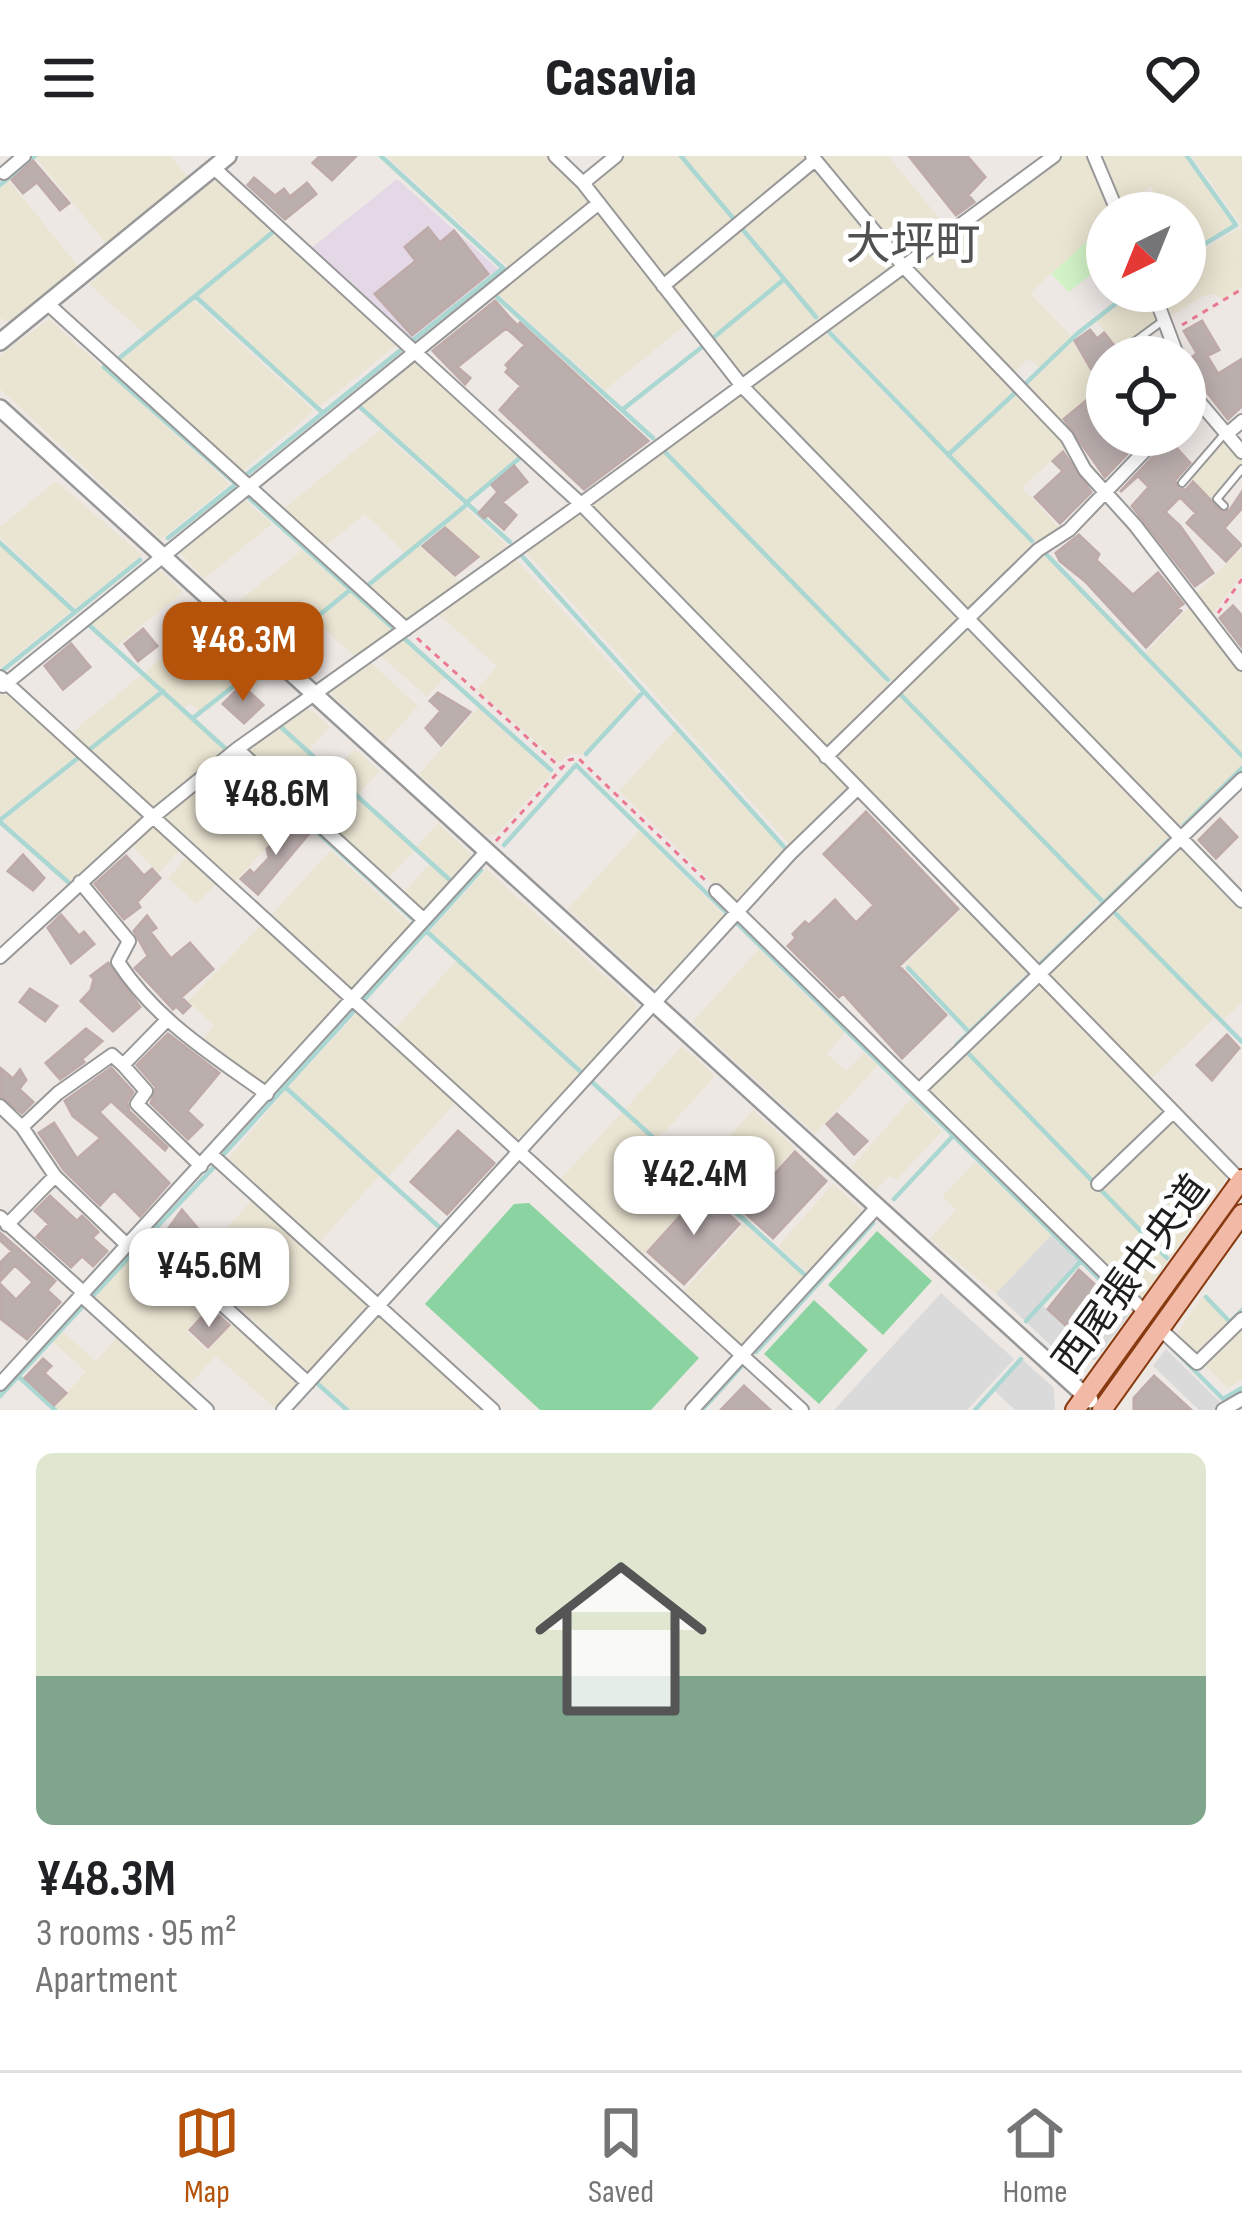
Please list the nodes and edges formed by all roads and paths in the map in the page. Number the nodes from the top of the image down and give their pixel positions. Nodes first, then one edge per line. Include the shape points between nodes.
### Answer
1 (24, 156) edge
2 (228, 156) edge
3 (555, 156) edge
4 (616, 156) edge
5 (1054, 156) edge
6 (1094, 156) edge
7 (813, 158) edge
8 (214, 168) junction
9 (4, 173) dead end
10 (583, 183) junction
11 (1109, 192) edge
12 (599, 203) junction
13 (904, 267) junction
14 (663, 286) junction
15 (1242, 289) edge
16 (48, 304) junction
17 (1161, 312) edge
18 (1167, 327) junction
19 (1150, 336) edge
20 (1170, 336) edge
21 (0, 342) edge
22 (417, 353) junction
23 (742, 386) junction
24 (0, 408) edge
25 (1206, 416) edge
26 (1242, 421) edge
27 (1227, 433) junction
28 (1242, 452) edge
29 (1139, 456) edge
30 (1242, 469) edge
31 (1182, 483) dead end
32 (248, 487) junction
33 (1108, 493) junction
34 (581, 504) junction
35 (1224, 506) dead end
36 (162, 556) junction
37 (1242, 580) edge
38 (968, 618) junction
39 (1210, 625) junction
40 (406, 629) junction
41 (1242, 664) edge
42 (2, 682) edge
43 (314, 694) junction
44 (237, 749) junction
45 (826, 757) junction
46 (561, 768) junction
47 (1242, 779) edge
48 (857, 789) junction
49 (153, 817) junction
50 (1182, 838) junction
51 (487, 851) junction
52 (80, 882) junction
53 (716, 891) joint
54 (1242, 901) edge
55 (734, 916) junction
56 (424, 920) junction
57 (0, 957) edge
58 (1040, 976) junction
59 (352, 1000) junction
60 (654, 1003) junction
61 (166, 1021) junction
62 (123, 1065) junction
63 (919, 1090) junction
64 (267, 1094) junction
65 (0, 1106) edge
66 (1173, 1112) junction
67 (22, 1127) junction
68 (518, 1152) junction
69 (212, 1155) junction
70 (201, 1166) junction
71 (55, 1176) junction
72 (1241, 1180) edge
73 (1098, 1184) dead end
74 (878, 1206) junction
75 (1242, 1214) edge
76 (4, 1221) edge
77 (142, 1231) junction
78 (128, 1246) junction
79 (83, 1294) junction
80 (378, 1306) junction
81 (1146, 1313) junction
82 (1242, 1319) edge
83 (1160, 1329) junction
84 (741, 1356) junction
85 (308, 1383) junction
86 (0, 1384) edge
87 (1242, 1400) edge
88 (1091, 1407) edge
89 (207, 1410) edge
90 (283, 1410) edge
91 (493, 1410) edge
92 (692, 1410) edge
93 (802, 1410) edge
94 (1222, 1410) edge

1 - 9 street
2 - 8 street
3 - 10 street
4 - 10 street
5 - 13 street
6 - 11 street
7 - 13 street
7 - 14 street
8 - 16 street
8 - 22 street
10 - 12 street
12 - 14 street
12 - 22 street
13 - 23 street
13 - 33 street via 1067,437
14 - 23 street
15 - 18 path
16 - 21 street
16 - 32 street
17 - 18 street
18 - 19 lane
18 - 20 street
22 - 32 street
22 - 34 street
23 - 34 street
23 - 38 street
24 - 36 street
25 - 27 street
26 - 27 street
27 - 28 street
27 - 31 lane
29 - 33 street
30 - 35 lane via 1217,500
32 - 36 street
32 - 40 street
33 - 38 street
33 - 39 street
34 - 40 street
34 - 45 street
36 - 42 street
36 - 43 street
37 - 39 path
38 - 45 street
38 - 50 street
39 - 41 street
40 - 43 street
40 - 46 path
42 - 49 street
43 - 44 street
43 - 51 street
44 - 49 street
44 - 56 street
45 - 48 street
46 - 51 path
46 - 53 path via 574,758 585,762
47 - 50 street
48 - 55 street
48 - 58 street
49 - 52 street
49 - 59 street
50 - 54 street
50 - 58 street
51 - 56 street
51 - 60 street
52 - 57 street
52 - 61 street via 129,941 118,962
53 - 55 street
55 - 60 street
55 - 63 street
56 - 59 street
58 - 63 street
58 - 66 street
59 - 64 street
59 - 68 street
60 - 68 street
60 - 74 street
61 - 62 street
61 - 64 street
62 - 67 street via 112,1055
62 - 70 street via 146,1091 136,1104
63 - 81 street
64 - 69 street
65 - 67 street
66 - 72 street
66 - 73 street
67 - 71 street
68 - 80 street
68 - 84 street
69 - 70 street
69 - 80 street
70 - 77 street
71 - 76 street
71 - 78 street
72 - 81 main road, 西尾張中央道
74 - 84 street
74 - 88 street
75 - 83 main road, 西尾張中央道
76 - 79 street
77 - 78 street
77 - 85 street
78 - 79 street
79 - 86 street
79 - 89 street
80 - 85 street
80 - 91 street
81 - 88 main road, 西尾張中央道
82 - 83 street via 1197,1363
83 - 88 main road, 西尾張中央道
84 - 92 street
84 - 93 street
85 - 90 street
87 - 94 street

